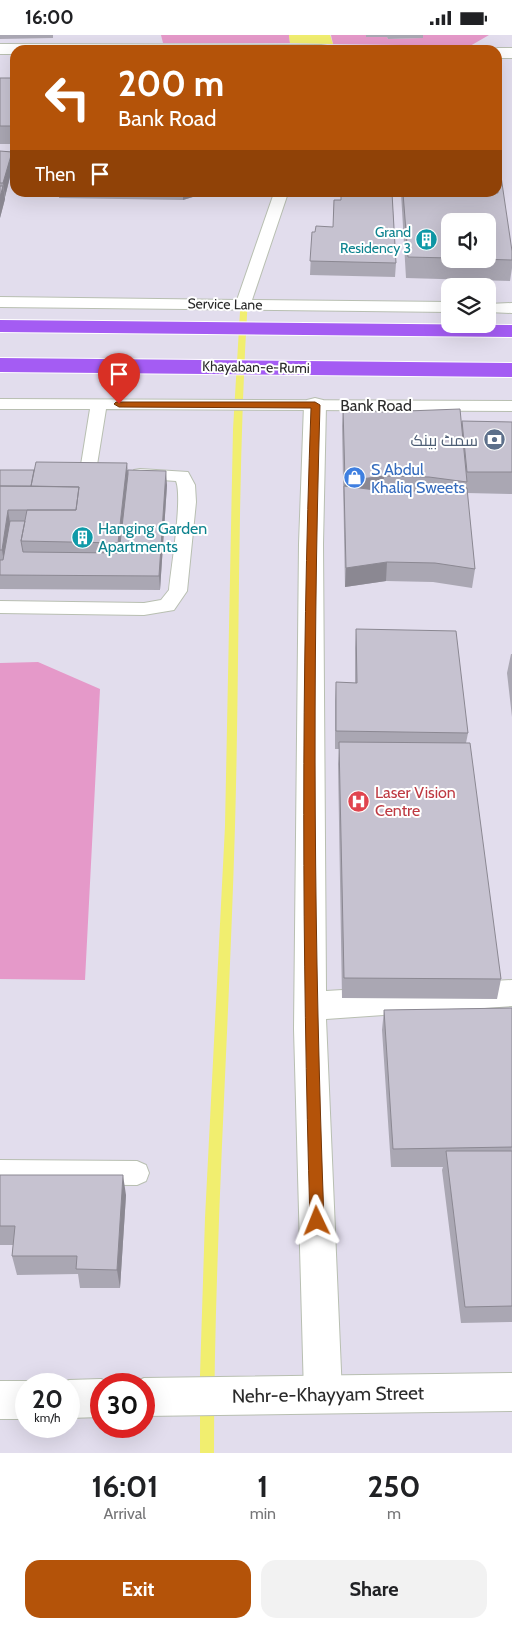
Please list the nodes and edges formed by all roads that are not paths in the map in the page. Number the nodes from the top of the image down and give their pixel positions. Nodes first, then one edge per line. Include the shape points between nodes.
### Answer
1 (280, 197) edge
2 (0, 302) edge
3 (243, 305) junction
4 (441, 307) edge
5 (496, 308) edge
6 (512, 308) edge
7 (0, 326) edge
8 (512, 331) edge
9 (0, 365) edge
10 (512, 370) edge
11 (0, 404) edge
12 (99, 404) junction
13 (315, 405) junction
14 (512, 406) edge
15 (69, 471) edge
16 (104, 472) junction
17 (0, 607) edge
18 (512, 993) edge
19 (310, 1006) junction
20 (0, 1172) edge
21 (137, 1173) dead end
22 (512, 1392) edge
23 (323, 1394) junction
24 (155, 1397) edge
25 (0, 1400) edge
26 (15, 1400) edge

1 - 3 lane
2 - 3 lane, Service Lane
3 - 4 lane, Service Lane
5 - 6 lane
7 - 8 main road
9 - 10 main road, Khayaban-e-Rumi
11 - 12 lane, Bank Road
12 - 13 lane, Bank Road
12 - 16 lane
13 - 14 lane, Bank Road
13 - 19 street via 311,543
15 - 16 lane
16 - 17 lane via 182,476 186,485 186,502 178,591 167,605 144,609
18 - 19 street
19 - 23 street
20 - 21 lane
22 - 23 street, Nehr-e-Khayyam Street
23 - 24 street, Nehr-e-Khayyam Street
25 - 26 street

